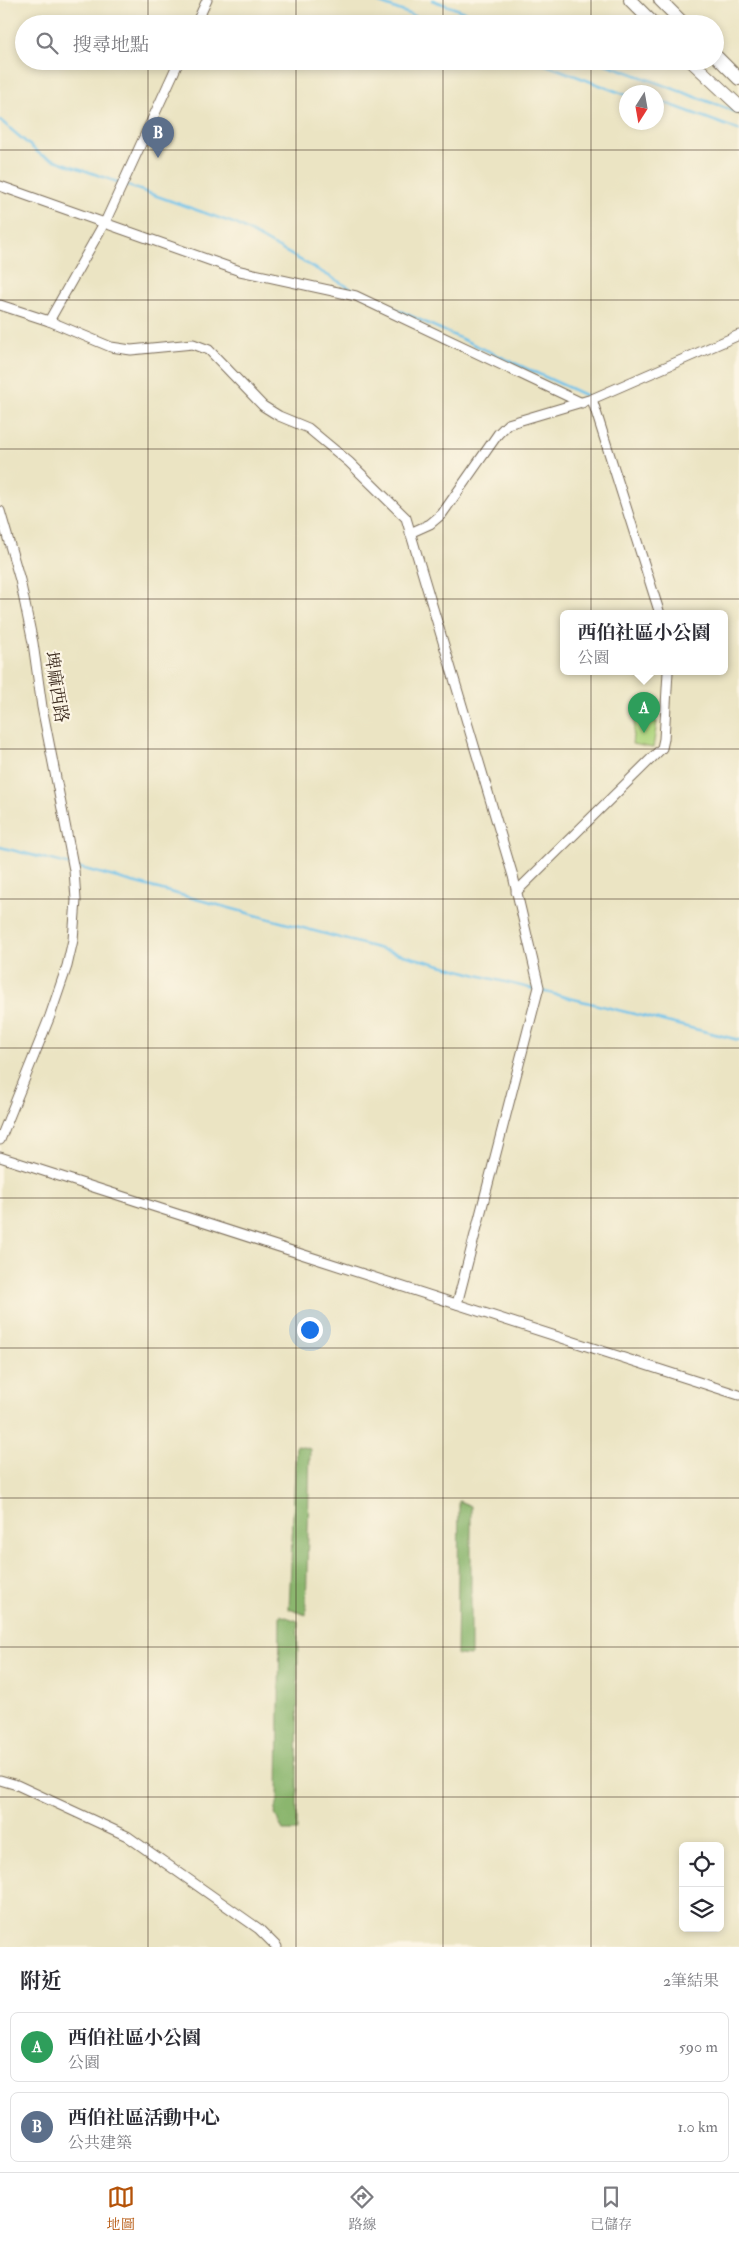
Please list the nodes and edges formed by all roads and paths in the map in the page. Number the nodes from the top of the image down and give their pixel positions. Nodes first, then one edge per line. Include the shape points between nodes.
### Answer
1 (207, 0) edge
2 (630, 0) edge
3 (660, 0) edge
4 (200, 15) edge
5 (645, 15) edge
6 (675, 15) edge
7 (724, 64) edge
8 (175, 70) edge
9 (701, 70) edge
10 (738, 78) edge
11 (739, 106) edge
12 (0, 186) edge
13 (103, 223) junction
14 (0, 305) edge
15 (49, 321) junction
16 (739, 335) edge
17 (592, 399) junction
18 (582, 403) junction
19 (0, 511) edge
20 (410, 533) junction
21 (659, 610) edge
22 (668, 675) edge
23 (516, 892) junction
24 (0, 1140) edge
25 (0, 1157) edge
26 (457, 1304) junction
27 (739, 1395) edge
28 (0, 1780) edge
29 (277, 1947) edge

1 - 4 street
2 - 5 highway
3 - 6 highway
7 - 10 highway
8 - 13 street
9 - 11 highway
12 - 13 street
13 - 15 street
13 - 18 street via 240,271 363,299
14 - 15 street
15 - 20 street via 111,347 131,350 193,344 209,350 263,406 308,428 348,462 406,518
16 - 17 street
17 - 18 street
17 - 21 street
18 - 20 street via 508,424 442,514
19 - 24 street, 埤麻西路 via 20,580 33,643 42,707 74,870 76,900 67,966
20 - 23 street
22 - 23 street via 662,748
23 - 26 street via 538,991
25 - 26 street
26 - 27 street
28 - 29 street via 18,1785 128,1836 258,1929

